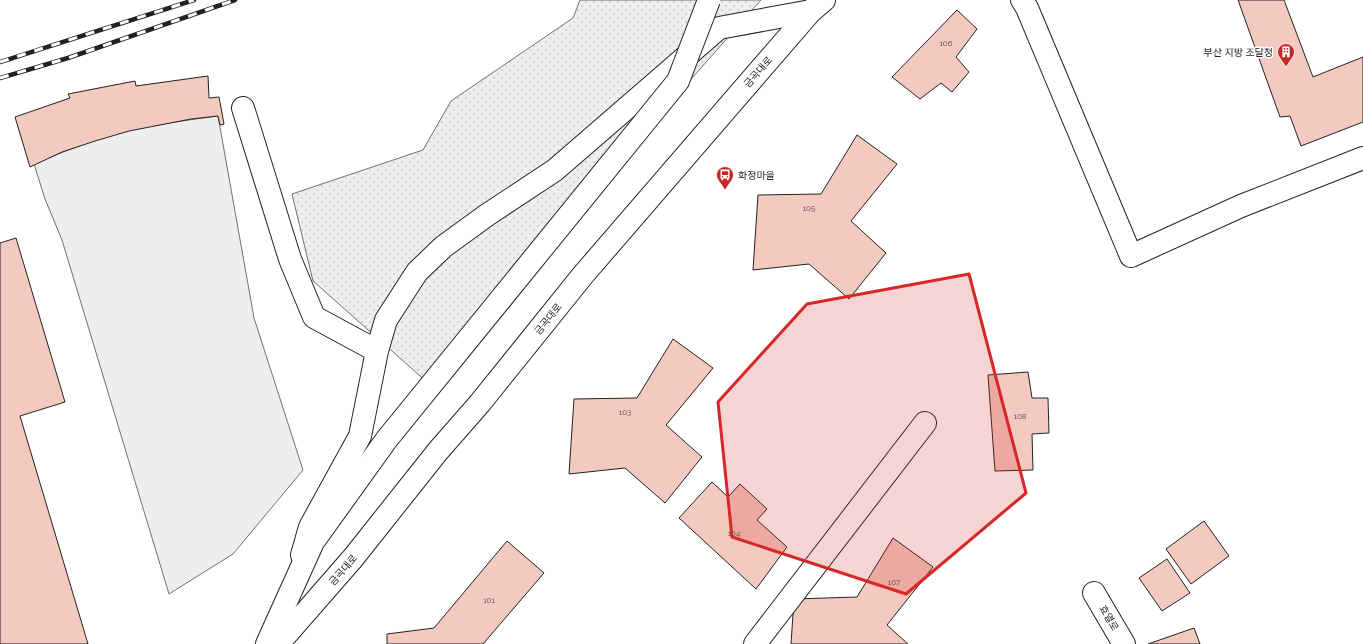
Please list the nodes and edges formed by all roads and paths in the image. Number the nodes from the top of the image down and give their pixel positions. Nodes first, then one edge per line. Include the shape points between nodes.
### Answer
1 (709, 0) edge
2 (1022, 0) edge
3 (817, 5) edge
4 (242, 108) dead end
5 (1363, 158) edge
6 (377, 351) junction
7 (925, 424) dead end
8 (291, 592) junction
9 (1094, 593) dead end
10 (267, 644) edge
11 (278, 644) edge
12 (755, 644) edge
13 (1124, 644) edge

1 - 8 main road, bridge via 678,81 387,439 313,542
2 - 5 main road via 1131,256 1241,206
3 - 6 main road via 719,28 555,170 443,247 417,272 386,320
3 - 11 main road, 금곡대로 via 583,275 353,558
4 - 6 main road via 290,259 314,318
6 - 8 main road via 360,436 310,527
7 - 12 main road
8 - 10 main road
9 - 13 main road, 효열로

